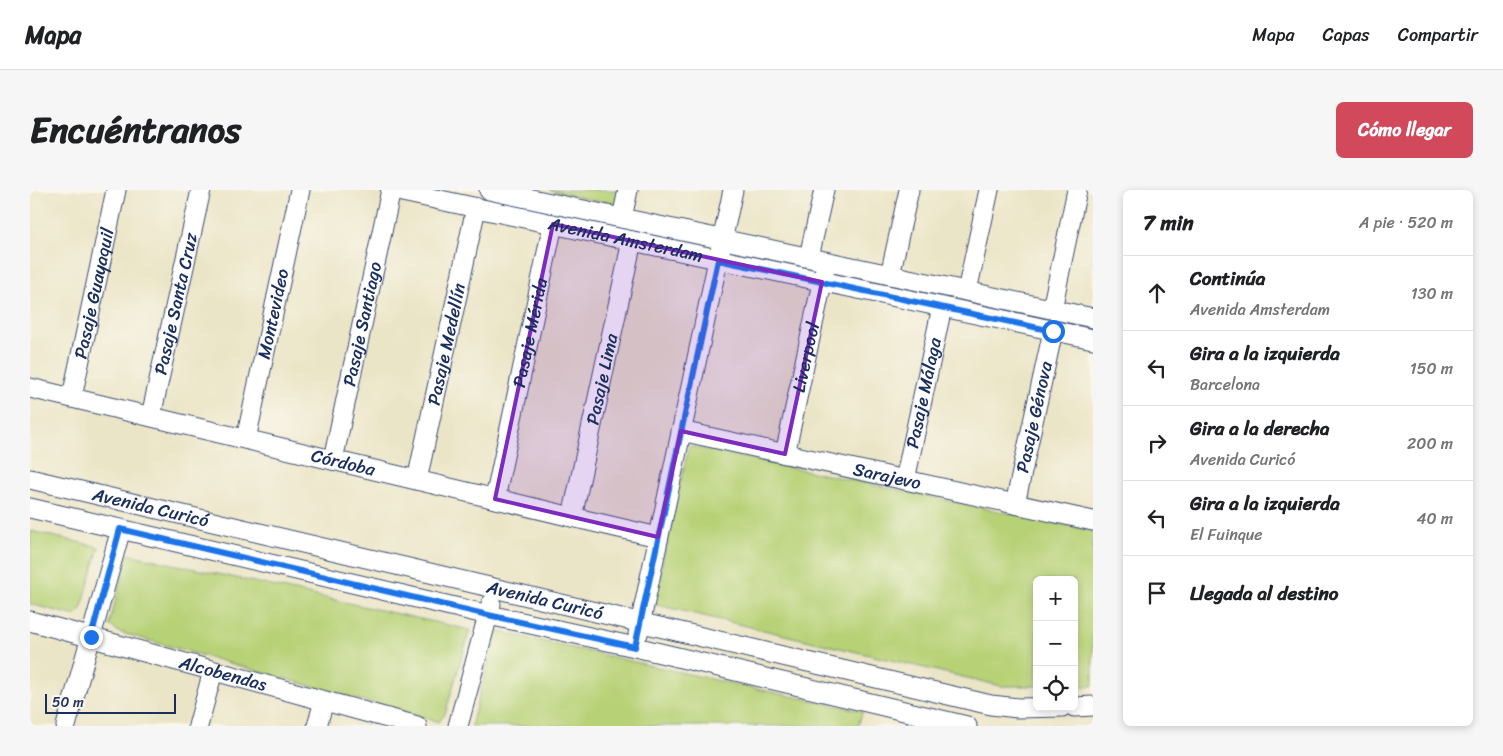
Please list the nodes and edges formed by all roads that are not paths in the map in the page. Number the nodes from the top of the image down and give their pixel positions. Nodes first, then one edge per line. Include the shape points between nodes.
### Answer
1 (116, 190) edge
2 (201, 190) edge
3 (300, 190) edge
4 (392, 190) edge
5 (489, 190) edge
6 (628, 190) edge
7 (733, 190) edge
8 (824, 190) edge
9 (908, 190) edge
10 (989, 190) edge
11 (1077, 190) edge
12 (515, 193) edge
13 (476, 208) junction
14 (622, 218) junction
15 (554, 224) junction
16 (722, 239) junction
17 (632, 241) junction
18 (818, 259) junction
19 (718, 260) junction
20 (890, 275) junction
21 (822, 282) junction
22 (968, 291) junction
23 (942, 307) junction
24 (1052, 309) junction
25 (1093, 318) edge
26 (1053, 331) junction
27 (1093, 339) edge
28 (30, 388) edge
29 (72, 397) junction
30 (151, 416) junction
31 (681, 431) junction
32 (246, 439) junction
33 (785, 454) junction
34 (333, 460) junction
35 (30, 479) edge
36 (417, 480) junction
37 (905, 480) junction
38 (494, 498) junction
39 (1015, 504) junction
40 (30, 508) edge
41 (572, 518) junction
42 (1093, 521) edge
43 (120, 529) junction
44 (658, 537) junction
45 (496, 589) junction
46 (488, 615) junction
47 (30, 621) edge
48 (640, 623) junction
49 (91, 637) junction
50 (635, 647) junction
51 (213, 671) junction
52 (324, 701) junction
53 (1093, 706) edge
54 (1078, 707) edge
55 (1033, 708) edge
56 (66, 726) edge
57 (198, 726) edge
58 (316, 726) edge
59 (417, 726) edge
60 (458, 726) edge
61 (967, 726) edge

1 - 29 street, Pasaje Guayaquil
2 - 30 street, Pasaje Santa Cruz
3 - 32 street, Montevideo
4 - 13 street, Avenida Amsterdam
4 - 34 street, Pasaje Santiago
5 - 12 street, Avenida Amsterdam
6 - 14 street
7 - 16 street
8 - 18 street, Liverpool
9 - 20 street
10 - 22 street
11 - 24 street
12 - 14 street, Avenida Amsterdam
13 - 15 street, Avenida Amsterdam
13 - 36 street, Pasaje Medellín
14 - 16 street, Avenida Amsterdam
15 - 17 street, Avenida Amsterdam
15 - 38 street, Pasaje Mérida
16 - 18 street, Avenida Amsterdam
16 - 19 street
17 - 19 street, Avenida Amsterdam
17 - 41 street, Pasaje Lima
18 - 20 street, Avenida Amsterdam
18 - 21 street, Liverpool
19 - 21 street, Avenida Amsterdam
19 - 31 street
20 - 22 street, Avenida Amsterdam
21 - 23 street, Avenida Amsterdam
21 - 33 street, Liverpool
22 - 24 street, Avenida Amsterdam
23 - 26 street, Avenida Amsterdam
23 - 37 street, Pasaje Málaga
24 - 25 street, Avenida Amsterdam
26 - 27 street, Avenida Amsterdam
26 - 39 street, Pasaje Génova
28 - 29 street, Córdoba
29 - 30 street, Córdoba
30 - 32 street, Córdoba
31 - 33 street, Sarajevo
31 - 44 street
32 - 34 street, Córdoba
33 - 37 street, Sarajevo
34 - 36 street, Córdoba
35 - 45 street, Avenida Curicó
36 - 38 street, Córdoba
37 - 39 street, Sarajevo
38 - 41 street, Córdoba
39 - 42 street, Sarajevo
40 - 43 street, Avenida Curicó
41 - 44 street, Córdoba
43 - 46 street, Avenida Curicó
43 - 49 street
44 - 48 street
45 - 46 street
45 - 48 street, Avenida Curicó
46 - 50 street, Avenida Curicó
46 - 60 street
47 - 49 street, Alcobendas
48 - 50 street
48 - 55 street, Avenida Curicó via 991,705
49 - 51 street, Alcobendas
49 - 56 street
50 - 61 street, Avenida Curicó
51 - 52 street, Alcobendas
51 - 57 street
52 - 58 street
52 - 59 street, Alcobendas
53 - 54 street

